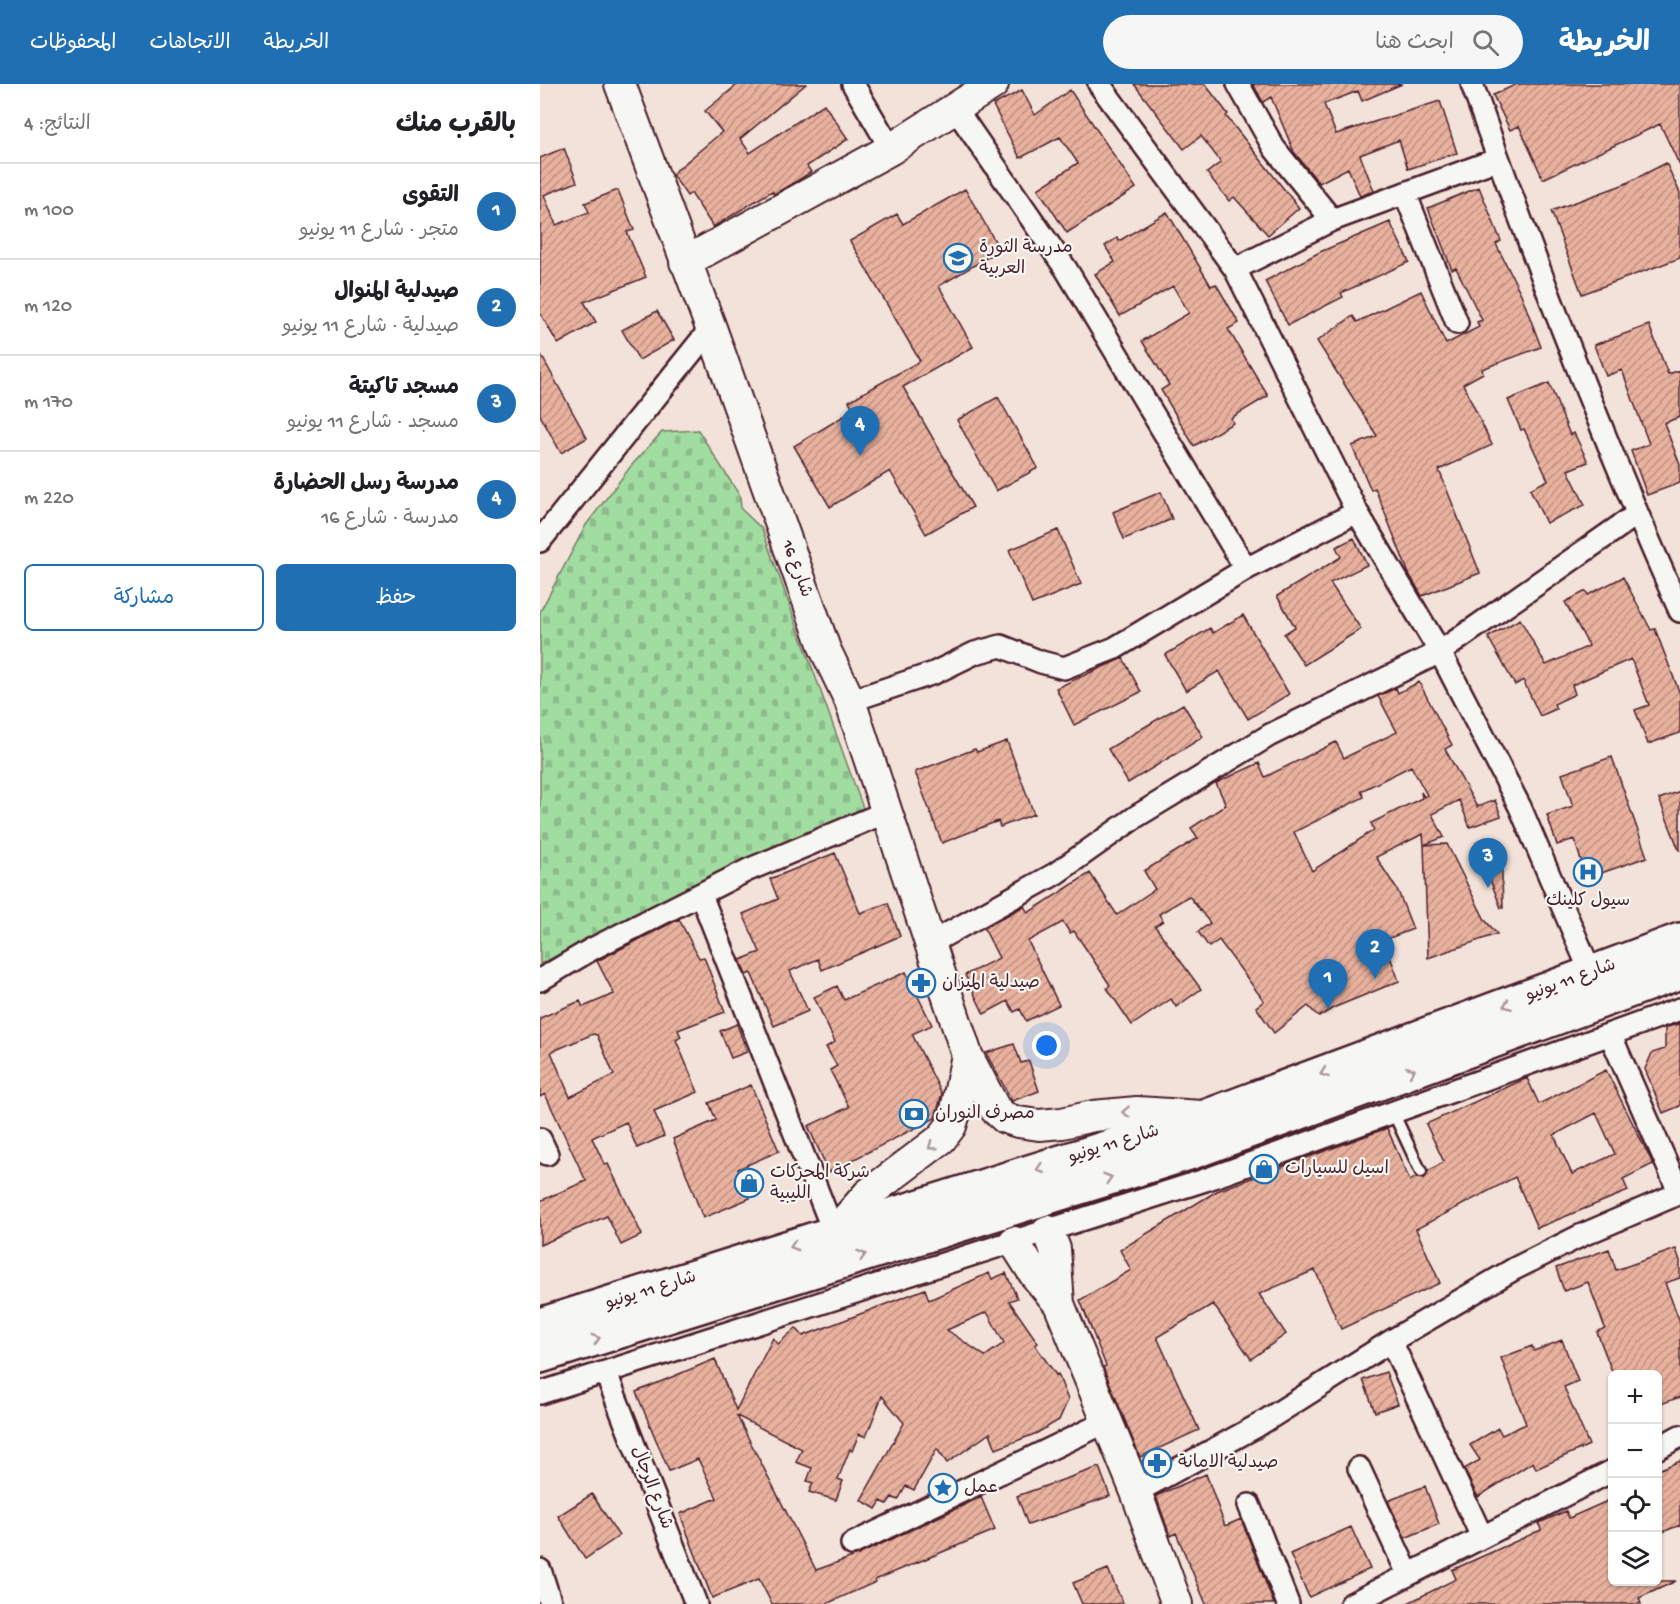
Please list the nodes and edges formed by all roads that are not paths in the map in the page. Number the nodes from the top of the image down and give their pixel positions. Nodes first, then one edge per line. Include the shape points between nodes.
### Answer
1 (620, 84) edge
2 (853, 84) edge
3 (993, 84) edge
4 (1099, 84) edge
5 (1238, 84) edge
6 (1472, 84) edge
7 (956, 108) junction
8 (891, 149) junction
9 (1498, 159) junction
10 (1405, 193) junction
11 (1332, 220) junction
12 (686, 262) junction
13 (1235, 269) junction
14 (1457, 323) dead end
15 (711, 328) junction
16 (1357, 512) junction
17 (1636, 514) junction
18 (540, 541) edge
19 (1246, 569) junction
20 (1680, 611) edge
21 (1440, 652) junction
22 (850, 701) junction
23 (886, 812) junction
24 (701, 895) junction
25 (1680, 940) edge
26 (931, 943) junction
27 (1680, 972) edge
28 (1591, 973) junction
29 (540, 980) edge
30 (1680, 1009) edge
31 (1610, 1034) junction
32 (967, 1055) junction
33 (1393, 1112) junction
34 (1206, 1117) junction
35 (1420, 1172) dead end
36 (1680, 1193) edge
37 (1048, 1231) junction
38 (834, 1233) junction
39 (1014, 1242) junction
40 (1059, 1304) junction
41 (540, 1325) edge
42 (1391, 1341) junction
43 (540, 1356) edge
44 (606, 1372) junction
45 (540, 1393) edge
46 (1108, 1421) junction
47 (1680, 1436) edge
48 (1662, 1446) edge
49 (1359, 1468) dead end
50 (1608, 1473) edge
51 (1136, 1492) junction
52 (1249, 1505) dead end
53 (1482, 1537) junction
54 (852, 1544) dead end
55 (540, 1570) edge
56 (1408, 1574) junction
57 (551, 1604) edge
58 (696, 1604) edge
59 (1177, 1604) edge
60 (1288, 1604) edge
61 (1351, 1604) edge

1 - 12 street, شارع 16
2 - 8 street
3 - 7 street
4 - 13 street
5 - 11 street via 1274,148
6 - 9 street
7 - 8 street
7 - 19 street via 1066,269
8 - 12 street
9 - 10 street
9 - 17 street
10 - 11 street
10 - 14 street
11 - 13 street
12 - 15 street, شارع 16
13 - 16 street
15 - 18 street
15 - 22 street, شارع 16 via 818,629
16 - 19 street
16 - 21 street
17 - 20 street
17 - 21 street
19 - 22 street via 1115,648 1064,668 1001,646
21 - 26 street via 1270,735 1137,816 1055,874
21 - 28 street via 1520,807
22 - 23 street, شارع 16
23 - 24 street via 747,870
23 - 26 street, شارع 16
24 - 29 street
24 - 38 street
25 - 28 highway, شارع 11 يونيو
26 - 32 street, شارع 16
43 -> 27 highway, شارع 11 يونيو via 1192,1152
28 -> 34 highway, شارع 11 يونيو
30 - 31 street
31 - 33 street
31 - 36 street
34 -> 32 street, شارع 16 via 1137,1112 1039,1125 1018,1122 1005,1118 995,1108
32 -> 38 street via 956,1110 942,1139 887,1177
33 - 35 lane
33 - 37 street
34 -> 38 highway, شارع 11 يونيو
36 - 42 street via 1540,1256
37 - 39 street
37 - 40 street via 1055,1249
38 -> 41 highway, شارع 11 يونيو
39 - 40 street
39 - 44 street
40 - 46 street
42 - 51 street via 1257,1425
42 - 53 street
44 - 45 street
44 - 58 street, شارع الرجال
46 - 51 street
46 - 54 street
47 - 48 street
49 - 56 street
50 - 53 street
51 - 59 street
52 - 60 street
53 - 56 street
55 - 57 street
56 - 61 street

